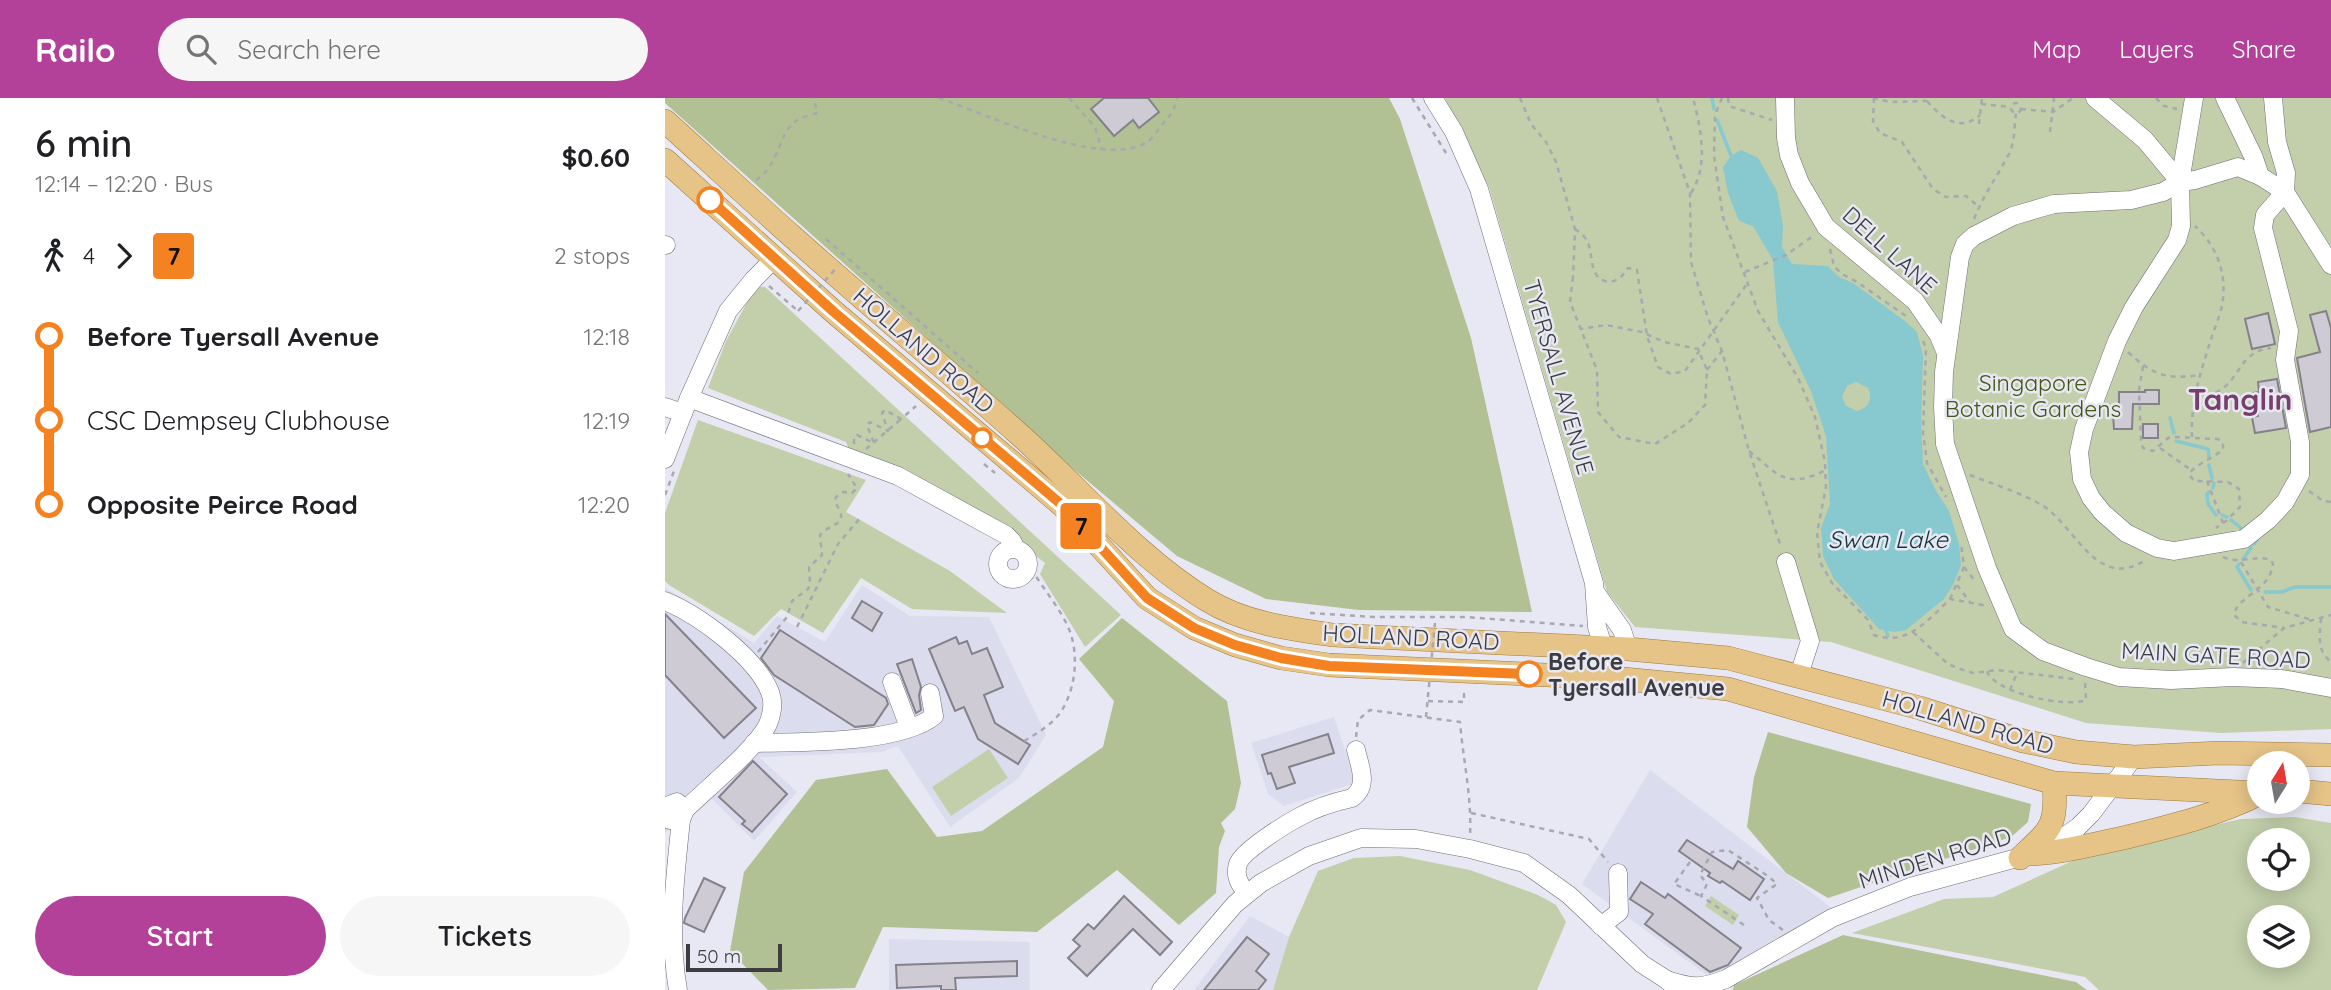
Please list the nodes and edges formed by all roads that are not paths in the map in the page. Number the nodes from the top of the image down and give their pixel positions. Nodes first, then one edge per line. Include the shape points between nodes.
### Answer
1 (1433, 98) edge
2 (1785, 98) edge
3 (2095, 98) edge
4 (2225, 98) edge
5 (2273, 98) edge
6 (2192, 104) edge
7 (665, 121) edge
8 (665, 160) edge
9 (2260, 176) junction
10 (2180, 182) junction
11 (2285, 192) junction
12 (775, 258) junction
13 (2331, 265) edge
14 (921, 348) junction
15 (1948, 357) junction
16 (907, 373) junction
17 (686, 405) junction
18 (665, 407) edge
19 (665, 459) edge
20 (1016, 549) dead end
21 (1786, 562) road end
22 (1596, 593) junction
23 (665, 601) edge
24 (1610, 641) junction
25 (1798, 675) junction
26 (1613, 678) junction
27 (892, 682) dead end
28 (2331, 688) edge
29 (930, 692) dead end
30 (909, 727) junction
31 (754, 743) junction
32 (1356, 750) road end
33 (2331, 755) edge
34 (2134, 757) junction
35 (2054, 783) junction
36 (2110, 787) junction
37 (2310, 792) edge
38 (2247, 793) edge
39 (2331, 794) edge
40 (2247, 800) edge
41 (674, 814) edge
42 (2026, 856) junction
43 (1618, 873) road end
44 (1247, 894) junction
45 (1601, 926) junction
46 (1721, 986) edge
47 (1667, 987) edge
48 (678, 990) edge
49 (1161, 990) edge

1 - 22 street, TYERSALL AVENUE via 1479,189
2 - 15 street, DELL LANE via 1789,155 1826,227 1915,301
3 - 10 street via 2145,140
4 - 9 street
5 - 11 street
6 - 10 street
7 - 14 main road, HOLLAND ROAD
8 - 12 main road, HOLLAND ROAD
9 - 10 street via 2238,167
9 - 11 street
10 - 11 street via 2177,240 2117,341 2079,452 2082,479 2103,513 2126,533 2174,551 2244,539 2268,520 2297,483 2300,442 2285,360 2289,331 2263,228 2265,215
10 - 15 street, MAIN GATE ROAD via 2163,192 2131,200 2054,204 2013,216 1974,236 1960,257
11 - 13 street
12 - 16 main road, HOLLAND ROAD
12 - 17 street via 728,311
14 - 16 main road
14 - 24 main road, HOLLAND ROAD via 1046,458 1166,573 1209,602 1289,629 1333,635
15 - 28 street, MAIN GATE ROAD via 1945,444 1987,568 2014,629 2043,651 2119,677 2282,679
16 - 26 main road, HOLLAND ROAD via 1062,505 1147,598 1194,628 1281,658 1329,666
17 - 18 street
17 - 19 street
17 - 20 street via 898,475 1006,535
21 - 25 street via 1810,641
22 - 24 street, TYERSALL AVENUE
22 - 24 street via 1622,630
23 - 31 street via 707,625 749,663 771,693 768,724
24 - 25 main road, HOLLAND ROAD via 1728,658
24 - 26 street, TYERSALL AVENUE
25 - 34 main road, HOLLAND ROAD via 2023,741
26 - 35 main road, HOLLAND ROAD via 1728,689
27 - 30 street
29 - 30 street via 934,716
30 - 31 street via 865,738
31 - 41 street
32 - 44 street via 1359,793 1300,816 1244,854 1236,873
33 - 34 main road, HOLLAND ROAD
34 - 36 street, MINDEN ROAD
35 - 36 main road, HOLLAND ROAD
35 - 42 main road via 2054,817 2049,830
36 - 38 main road, HOLLAND ROAD
36 - 42 street, MINDEN ROAD via 2078,827
37 - 39 main road
40 - 42 main road via 2186,822
41 - 48 street via 671,924
42 - 46 street, MINDEN ROAD via 1867,903 1832,918
43 - 45 street via 1619,912
44 - 45 street via 1309,856 1361,838 1416,839 1524,863 1569,895
44 - 49 street
45 - 47 street
46 - 47 street, MINDEN ROAD

